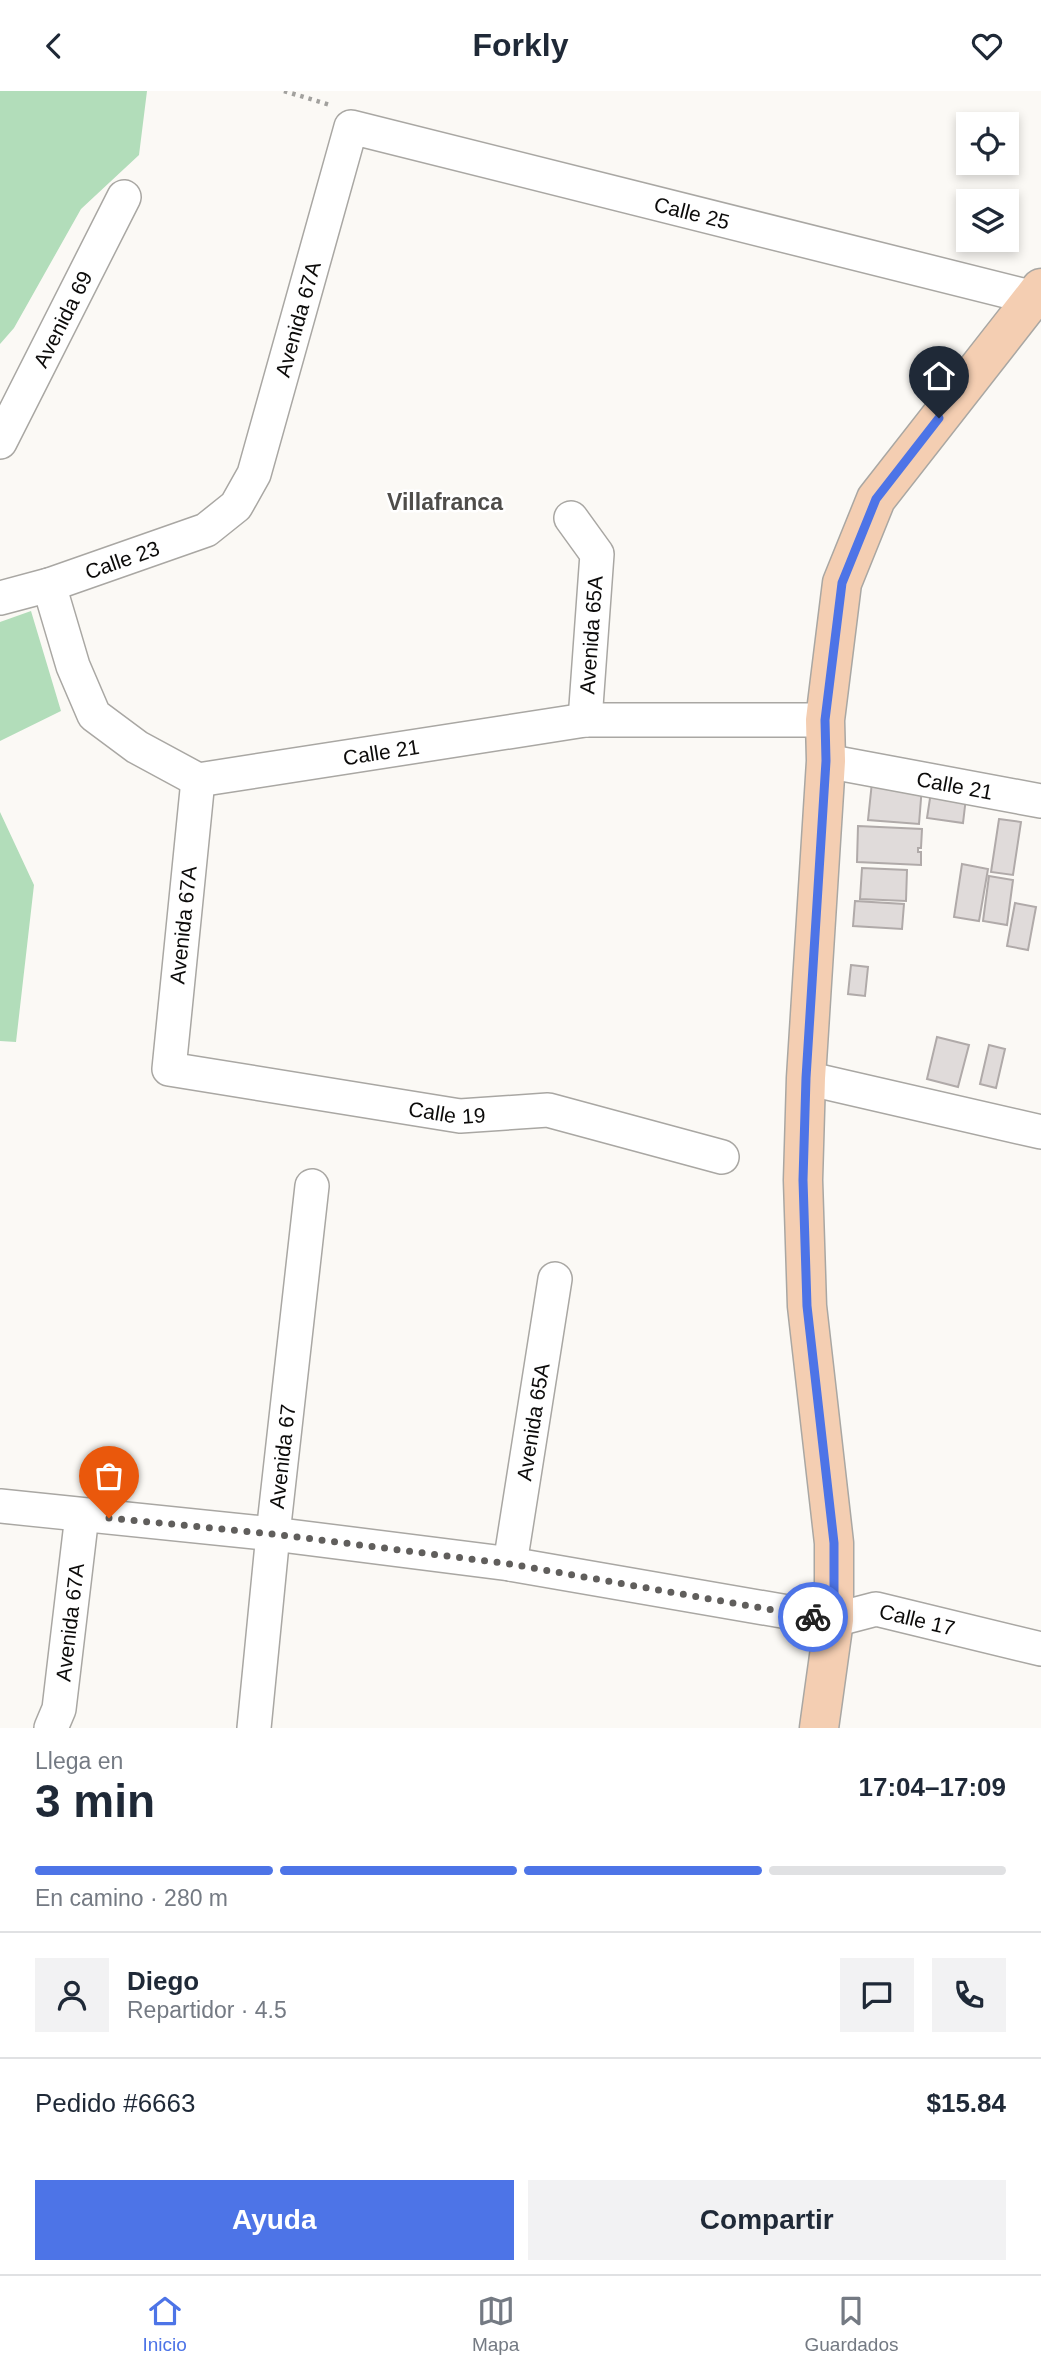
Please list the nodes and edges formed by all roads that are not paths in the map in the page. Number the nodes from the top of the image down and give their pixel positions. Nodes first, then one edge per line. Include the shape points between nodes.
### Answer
1 (351, 127) joint
2 (124, 197) dead end
3 (1038, 293) edge
4 (0, 442) edge
5 (236, 506) joint
6 (571, 517) dead end
7 (49, 585) junction
8 (0, 598) edge
9 (585, 720) junction
10 (825, 720) junction
11 (826, 761) junction
12 (198, 780) junction
13 (1041, 801) edge
14 (169, 1069) joint
15 (806, 1078) junction
16 (1041, 1132) edge
17 (722, 1157) dead end
18 (312, 1186) dead end
19 (555, 1279) dead end
20 (0, 1506) edge
21 (82, 1515) junction
22 (273, 1534) junction
23 (510, 1564) junction
24 (834, 1620) junction
25 (1041, 1649) edge
26 (51, 1728) edge
27 (254, 1728) edge
28 (819, 1728) edge

1 - 3 street, Calle 25
1 - 5 street, Avenida 67A via 254,474
2 - 4 street, Avenida 69
3 - 10 street via 876,499 842,583
5 - 7 street, Calle 23 via 206,530
6 - 9 street, Avenida 65A via 597,554
7 - 8 street, Calle 23
7 - 12 street via 72,666 94,715 137,747
9 - 10 street, Calle 21
9 - 12 street, Calle 21
10 - 11 street
11 - 13 street, Calle 21
11 - 15 street
12 - 14 street, Avenida 67A
14 - 17 street, Calle 19 via 460,1116 548,1110
15 - 16 street
15 - 24 street via 807,1306 834,1543
18 - 22 street, Avenida 67
19 - 23 street, Avenida 65A
20 - 21 street, Calle 17
21 - 22 street, Calle 17
21 - 26 street, Avenida 67A via 59,1709
22 - 23 street, Calle 17
22 - 27 street, Avenida 67
23 - 24 street, Calle 17
24 - 25 street, Calle 17 via 876,1609
24 - 28 street

